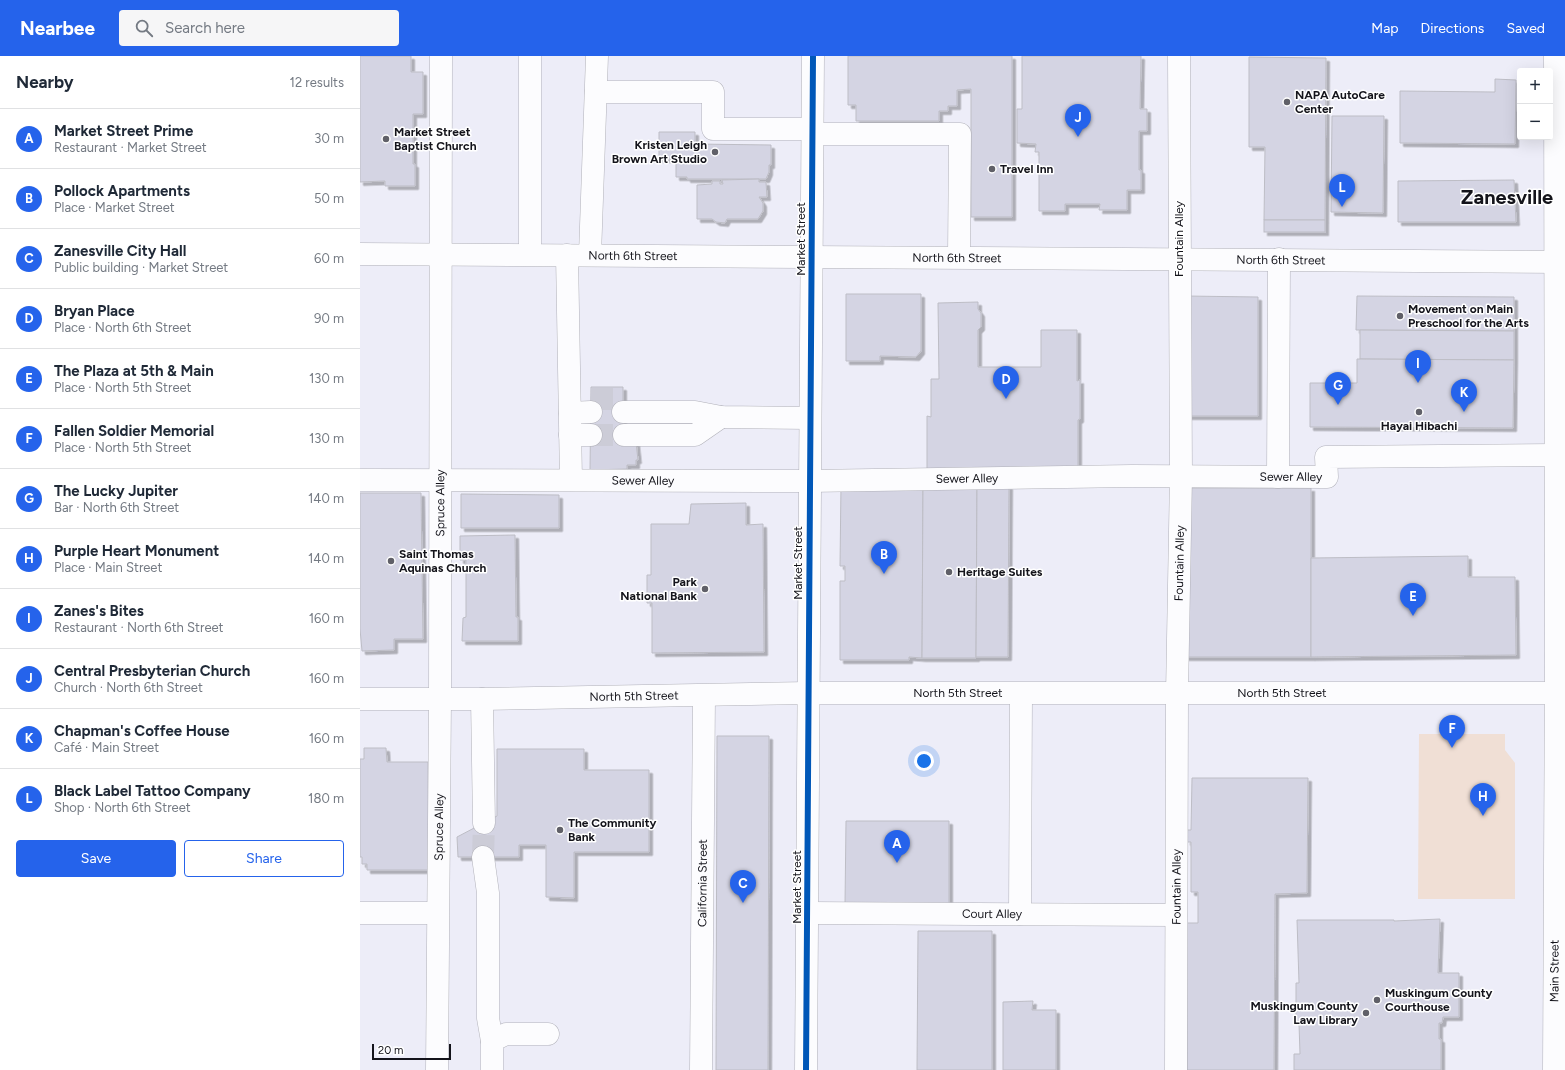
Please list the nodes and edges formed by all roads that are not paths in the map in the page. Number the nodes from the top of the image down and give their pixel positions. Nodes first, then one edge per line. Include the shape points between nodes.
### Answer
1 (441, 56) edge
2 (530, 56) edge
3 (597, 56) edge
4 (813, 56) edge
5 (1179, 56) edge
6 (1555, 56) edge
7 (596, 92) junction
8 (812, 131) junction
9 (360, 254) edge
10 (440, 254) junction
11 (530, 254) junction
12 (567, 255) junction
13 (590, 255) junction
14 (812, 256) junction
15 (959, 257) junction
16 (1179, 259) junction
17 (1279, 259) junction
18 (1560, 262) edge
19 (721, 417) junction
20 (810, 418) junction
21 (1558, 468) edge
22 (1181, 476) junction
23 (1278, 477) junction
24 (360, 480) edge
25 (439, 480) junction
26 (571, 480) junction
27 (809, 481) junction
28 (1561, 693) edge
29 (809, 694) junction
30 (1021, 694) junction
31 (1177, 694) junction
32 (704, 696) junction
33 (360, 699) edge
34 (440, 699) junction
35 (482, 699) junction
36 (484, 823) tunnel mouth
37 (483, 857) tunnel mouth
38 (360, 913) edge
39 (437, 913) junction
40 (808, 913) junction
41 (1020, 914) junction
42 (1560, 914) edge
43 (1176, 915) junction
44 (1560, 962) edge
45 (548, 1034) dead end
46 (492, 1041) junction
47 (437, 1070) edge
48 (492, 1070) edge
49 (701, 1070) edge
50 (806, 1070) edge
51 (1176, 1070) edge
52 (1554, 1070) edge

1 - 10 main road, Spruce Alley
2 - 11 main road
3 - 7 main road
4 - 8 main road, Market Street
5 - 16 main road, Fountain Alley
6 - 18 main road, Main Street
7 - 8 main road via 713,92 713,129
7 - 13 main road
8 - 14 main road, Market Street
8 - 15 main road via 960,134
9 - 10 main road, North 6th Street
10 - 11 main road, North 6th Street
10 - 25 main road, Spruce Alley
11 - 12 main road, North 6th Street
12 - 13 main road, North 6th Street
12 - 26 main road via 581,418
13 - 14 main road, North 6th Street
14 - 15 main road, North 6th Street
14 - 20 main road, Market Street
15 - 16 main road, North 6th Street
16 - 17 main road, North 6th Street
16 - 22 main road, Fountain Alley
17 - 18 main road, North 6th Street
17 - 23 main road
18 - 21 main road, Main Street
19 - 19 main road via 695,435 623,417 695,400
19 - 20 main road
20 - 27 main road, Market Street
21 - 23 main road, Sewer Alley via 1326,457 1326,477
21 - 28 main road, Main Street
22 - 23 main road, Sewer Alley
22 - 27 main road, Sewer Alley
22 - 31 main road, Fountain Alley
24 - 25 main road, Sewer Alley
25 - 26 main road, Sewer Alley
25 - 34 main road, Spruce Alley
26 - 27 main road, Sewer Alley
27 - 29 main road, Market Street
28 - 31 main road, North 5th Street
28 - 42 main road, Main Street
29 - 30 main road, North 5th Street
29 - 32 main road, North 5th Street
29 - 40 main road, Market Street
30 - 31 main road, North 5th Street
30 - 41 main road
31 - 43 main road, Fountain Alley
32 - 35 main road, North 5th Street
32 - 49 main road, California Street
33 - 34 main road, North 5th Street
34 - 35 main road, North 5th Street
34 - 39 main road, Spruce Alley
35 - 36 main road
37 - 46 main road via 488,893 488,1018
38 - 39 main road
39 - 47 main road, Spruce Alley
40 - 41 main road, Court Alley
40 - 50 main road, Market Street
41 - 43 main road, Court Alley
42 - 44 main road, Main Street
43 - 51 main road, Fountain Alley
44 - 52 main road, Main Street
45 - 46 main road via 506,1034
46 - 48 main road

